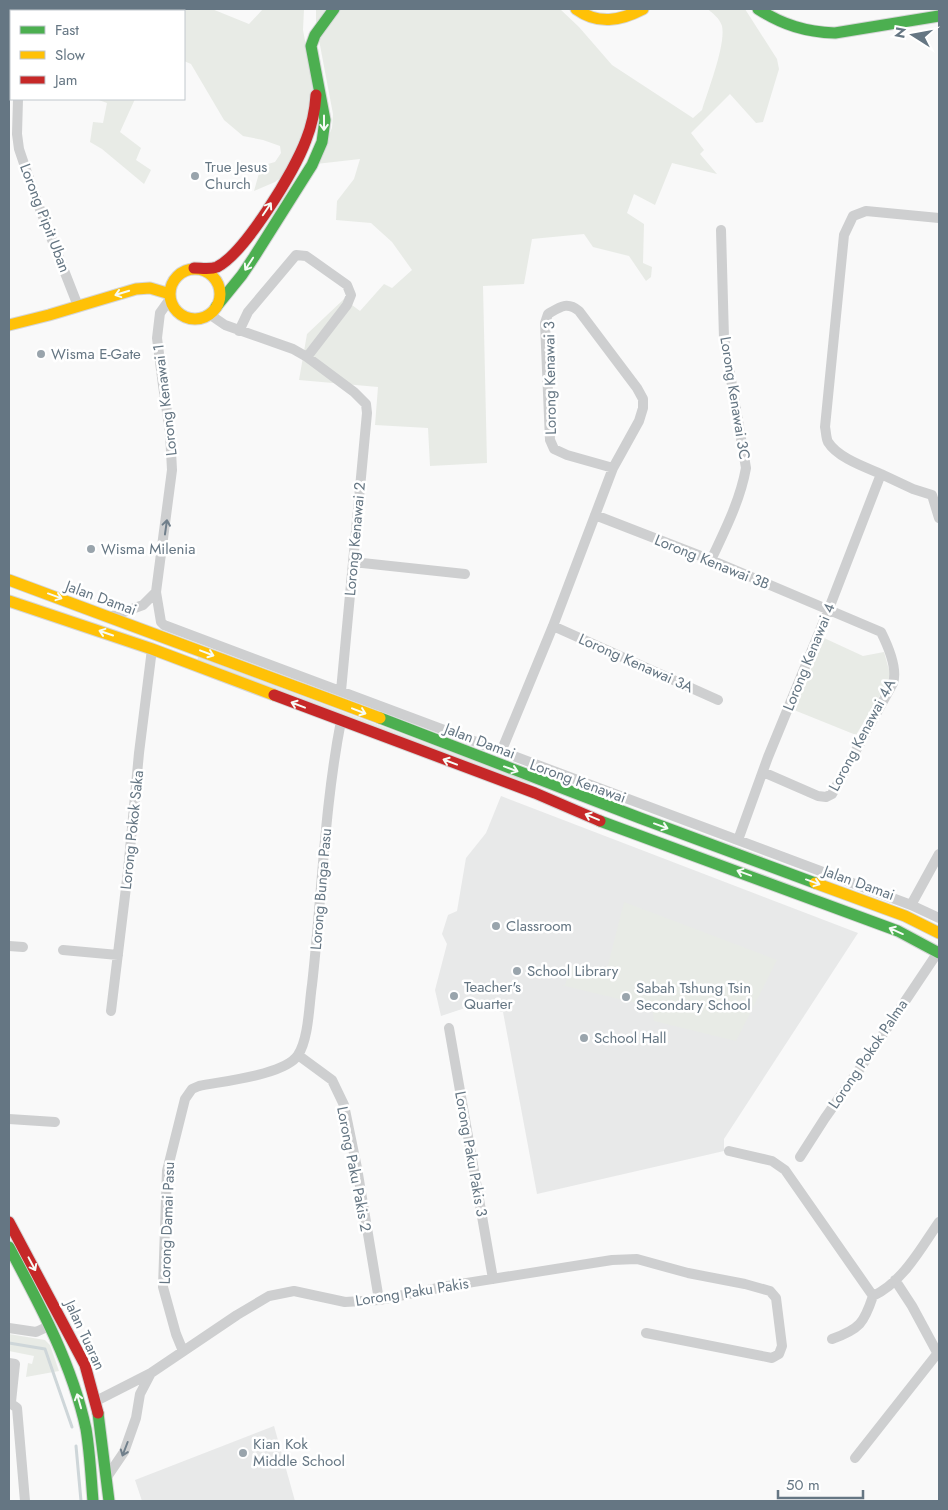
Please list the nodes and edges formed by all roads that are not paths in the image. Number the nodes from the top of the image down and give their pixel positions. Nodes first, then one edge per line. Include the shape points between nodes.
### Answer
1 (334, 9) edge
2 (576, 9) edge
3 (643, 9) edge
4 (758, 9) edge
5 (939, 16) edge
6 (316, 75) junction
7 (18, 100) edge
8 (303, 146) junction
9 (318, 152) junction
10 (939, 218) edge
11 (721, 230) dead end
12 (194, 268) junction
13 (170, 296) junction
14 (78, 306) junction
15 (213, 311) junction
16 (9, 325) edge
17 (239, 331) junction
18 (307, 357) junction
19 (613, 468) junction
20 (881, 474) junction
21 (935, 493) edge
22 (595, 515) junction
23 (939, 518) edge
24 (710, 560) junction
25 (353, 562) junction
26 (465, 574) dead end
27 (9, 580) edge
28 (156, 592) junction
29 (9, 601) edge
30 (828, 611) junction
31 (110, 617) junction
32 (553, 626) junction
33 (152, 649) junction
34 (341, 691) junction
35 (718, 700) dead end
36 (341, 721) junction
37 (501, 752) junction
38 (763, 772) junction
39 (738, 840) junction
40 (939, 854) edge
41 (911, 905) junction
42 (939, 918) edge
43 (939, 933) edge
44 (9, 946) edge
45 (23, 948) dead end
46 (63, 950) dead end
47 (939, 953) edge
48 (118, 955) junction
49 (111, 1011) dead end
50 (450, 1028) dead end
51 (298, 1056) junction
52 (9, 1119) edge
53 (55, 1122) dead end
54 (729, 1151) dead end
55 (800, 1157) dead end
56 (9, 1222) edge
57 (939, 1222) edge
58 (9, 1248) edge
59 (493, 1279) junction
60 (895, 1280) junction
61 (873, 1296) junction
62 (378, 1300) junction
63 (49, 1326) junction
64 (9, 1328) edge
65 (646, 1333) dead end
66 (832, 1339) dead end
67 (183, 1351) junction
68 (938, 1355) edge
69 (9, 1363) edge
70 (151, 1373) junction
71 (115, 1391) junction
72 (96, 1401) junction
73 (10, 1402) edge
74 (136, 1418) junction
75 (855, 1458) dead end
76 (107, 1477) junction
77 (93, 1500) edge
78 (24, 1501) edge
79 (110, 1501) edge

1 - 6 main road via 313,35 311,46
2 - 3 main road via 593,19 617,20
4 - 5 main road via 798,30 819,33
6 - 8 main road via 316,105
6 -> 9 main road via 325,120
7 - 14 street, Lorong Pipit Uban via 19,149
8 - 9 main road
12 -> 8 main road via 212,268 233,256 282,187
9 -> 15 main road via 250,263
10 - 20 street via 866,211 853,216 844,235 826,417 827,441 851,460
11 - 24 street, Lorong Kenawai 3C via 724,338 746,468 734,513
12 - 13 main road via 179,274 171,286
12 - 15 main road via 214,278 220,292
13 -> 14 main road via 150,288 136,289
13 - 15 main road via 173,307 186,317 202,318
28 -> 13 street, Lorong Kenawai 1 via 172,470 157,338 160,313
14 - 16 main road
15 - 17 street via 225,325
17 - 18 street
17 - 18 street via 248,312 296,255 306,256 347,285 351,295 347,305
18 - 25 street, Lorong Kenawai 2 via 366,404
19 - 19 street, Lorong Kenawai 3 via 639,421 643,399 579,311 573,306 563,306 548,314 545,322 550,440 554,449 567,455
19 - 22 street, Lorong Kenawai 3
20 - 21 street via 913,489
20 - 30 street, Lorong Kenawai 4
21 - 23 street
22 - 24 street, Lorong Kenawai 3B
22 - 32 street, Lorong Kenawai 3
24 - 30 street, Lorong Kenawai 3B
25 - 26 street
25 - 34 street, Lorong Kenawai 2
27 -> 31 main road, Jalan Damai
28 - 31 street via 143,605
28 - 34 street, Lorong Kenawai via 164,625
33 -> 29 main road, Jalan Damai
30 - 38 street, Lorong Kenawai 4
30 - 38 street, Lorong Kenawai 4A via 881,632 893,665 893,683 832,794 818,796
31 -> 43 main road, Jalan Damai via 905,916
32 - 35 street, Lorong Kenawai 3A
32 - 37 street, Lorong Kenawai 3
36 -> 33 main road, Jalan Damai
33 - 48 street, Lorong Pokok Saka
34 - 37 street, Lorong Kenawai
47 -> 36 main road, Jalan Damai via 889,928
36 - 51 street, Lorong Bunga Pasu via 332,769 314,967 306,1029
37 - 39 street, Lorong Kenawai
38 - 39 street, Lorong Kenawai 4
39 - 41 street, Lorong Kenawai
40 - 41 street
41 - 42 street, Lorong Kenawai
44 - 45 street
46 - 48 street
47 - 55 street, Lorong Pokok Palma
48 - 49 street, Lorong Pokok Saka
50 - 59 street, Lorong Paku Pakis 3
51 - 62 street, Lorong Paku Pakis 2 via 332,1080 344,1105
51 - 67 street, Lorong Damai Pasu via 280,1069 199,1086 185,1098 167,1171 163,1288
52 - 53 street
54 - 61 street via 772,1161 785,1170
56 -> 72 main road, Jalan Tuaran via 85,1365
57 - 60 street
58 - 63 main road, Jalan Tuaran
59 - 62 street, Lorong Paku Pakis
59 - 65 street, Lorong Paku Pakis via 637,1259 745,1284 770,1291 776,1298 782,1346 779,1354 772,1358
60 - 61 street
60 - 68 street
61 - 66 street via 861,1322 848,1333
62 - 67 street, Lorong Paku Pakis via 345,1302 294,1291 269,1296
63 - 64 street via 36,1332
77 -> 63 main road, Jalan Tuaran via 83,1418 64,1359
67 - 70 street, Lorong Paku Pakis
68 - 75 street
69 - 73 street via 15,1364
70 - 71 street, Lorong Paku Pakis
70 - 74 street, Lorong Paku Pakis via 140,1394
71 - 72 street, Lorong Paku Pakis
71 - 74 street, Lorong Paku Pakis via 132,1393
72 - 76 main road, Jalan Tuaran
72 - 77 main road via 93,1412 98,1472
73 - 78 street via 16,1408
74 -> 76 street, Lorong Paku Pakis via 121,1458
76 - 79 main road, Jalan Tuaran

